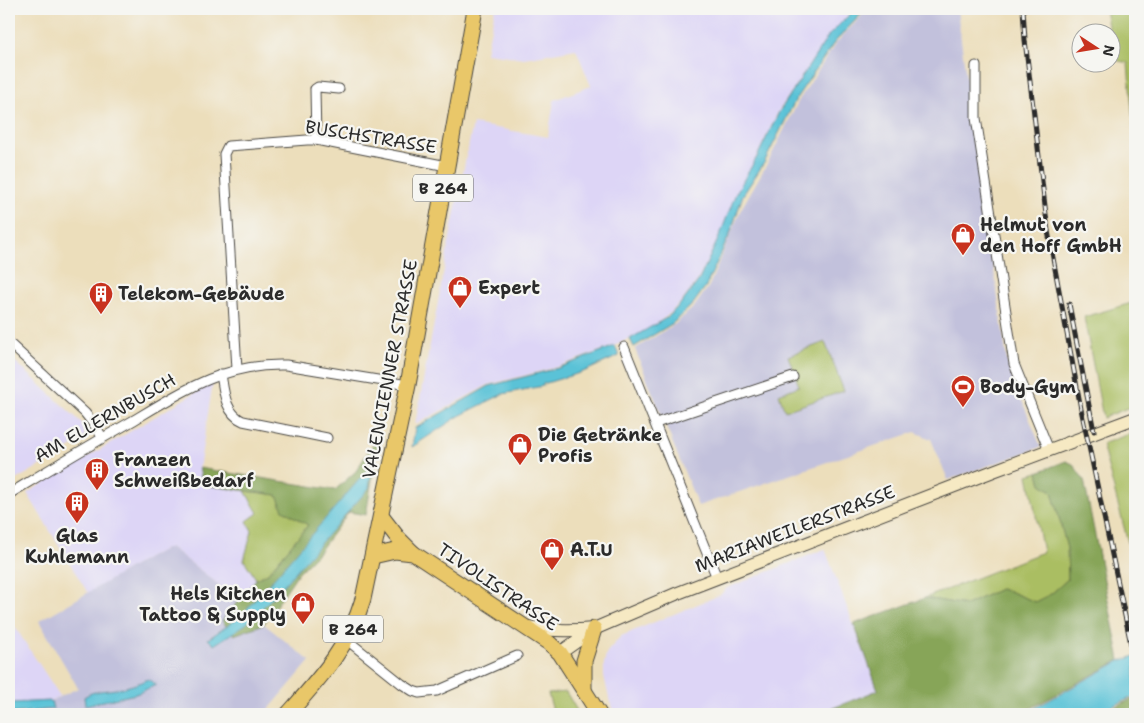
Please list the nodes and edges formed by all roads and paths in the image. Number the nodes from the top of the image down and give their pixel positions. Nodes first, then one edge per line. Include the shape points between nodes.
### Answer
1 (475, 9) edge
2 (976, 66) dead end
3 (339, 89) dead end
4 (316, 140) junction
5 (447, 166) junction
6 (9, 344) edge
7 (624, 347) dead end
8 (237, 369) junction
9 (221, 374) junction
10 (792, 377) dead end
11 (408, 385) junction
12 (1135, 418) edge
13 (656, 423) junction
14 (102, 437) junction
15 (327, 438) dead end
16 (1049, 450) junction
17 (9, 494) edge
18 (382, 516) junction
19 (413, 553) junction
20 (373, 556) junction
21 (717, 578) junction
22 (525, 627) junction
23 (594, 628) junction
24 (347, 640) junction
25 (560, 653) junction
26 (517, 656) dead end
27 (584, 689) junction
28 (288, 714) edge
29 (599, 714) edge

1 - 5 main road, VALENCIENNER STRASSE / B 264
2 - 16 street via 976,118 1014,364
3 - 4 street via 315,89
4 - 5 street, BUSCHSTRASSE
4 - 8 street, BUSCHSTRASSE via 231,145 225,149
5 - 11 main road, VALENCIENNER STRASSE / B 264
6 - 14 street via 85,414
7 - 13 street
8 - 9 street, AM ELLERNBUSCH
8 - 11 street, AM ELLERNBUSCH via 286,365
9 - 14 street, AM ELLERNBUSCH via 194,385
9 - 15 street via 230,411 236,418
10 - 13 street
11 - 18 main road, VALENCIENNER STRASSE / B 264
12 - 16 main road, MARIAWEILERSTRASSE
13 - 21 street
14 - 17 street, AM ELLERNBUSCH
16 - 21 main road, MARIAWEILERSTRASSE
18 - 19 main road
18 - 20 main road, VALENCIENNER STRASSE / B 264
19 - 20 main road, TIVOLISTRASSE via 395,551
19 - 22 main road, TIVOLISTRASSE
20 - 24 main road, VALENCIENNER STRASSE / B 264 via 357,620
21 - 23 main road, MARIAWEILERSTRASSE
22 - 23 main road via 565,631
22 - 25 main road, TIVOLISTRASSE
23 - 25 main road, MARIAWEILERSTRASSE
23 - 27 main road via 584,660
24 - 26 street via 402,684 419,693 437,691
24 - 28 main road, VALENCIENNER STRASSE / B 264
25 - 27 main road, TIVOLISTRASSE
27 - 29 main road, TIVOLISTRASSE

